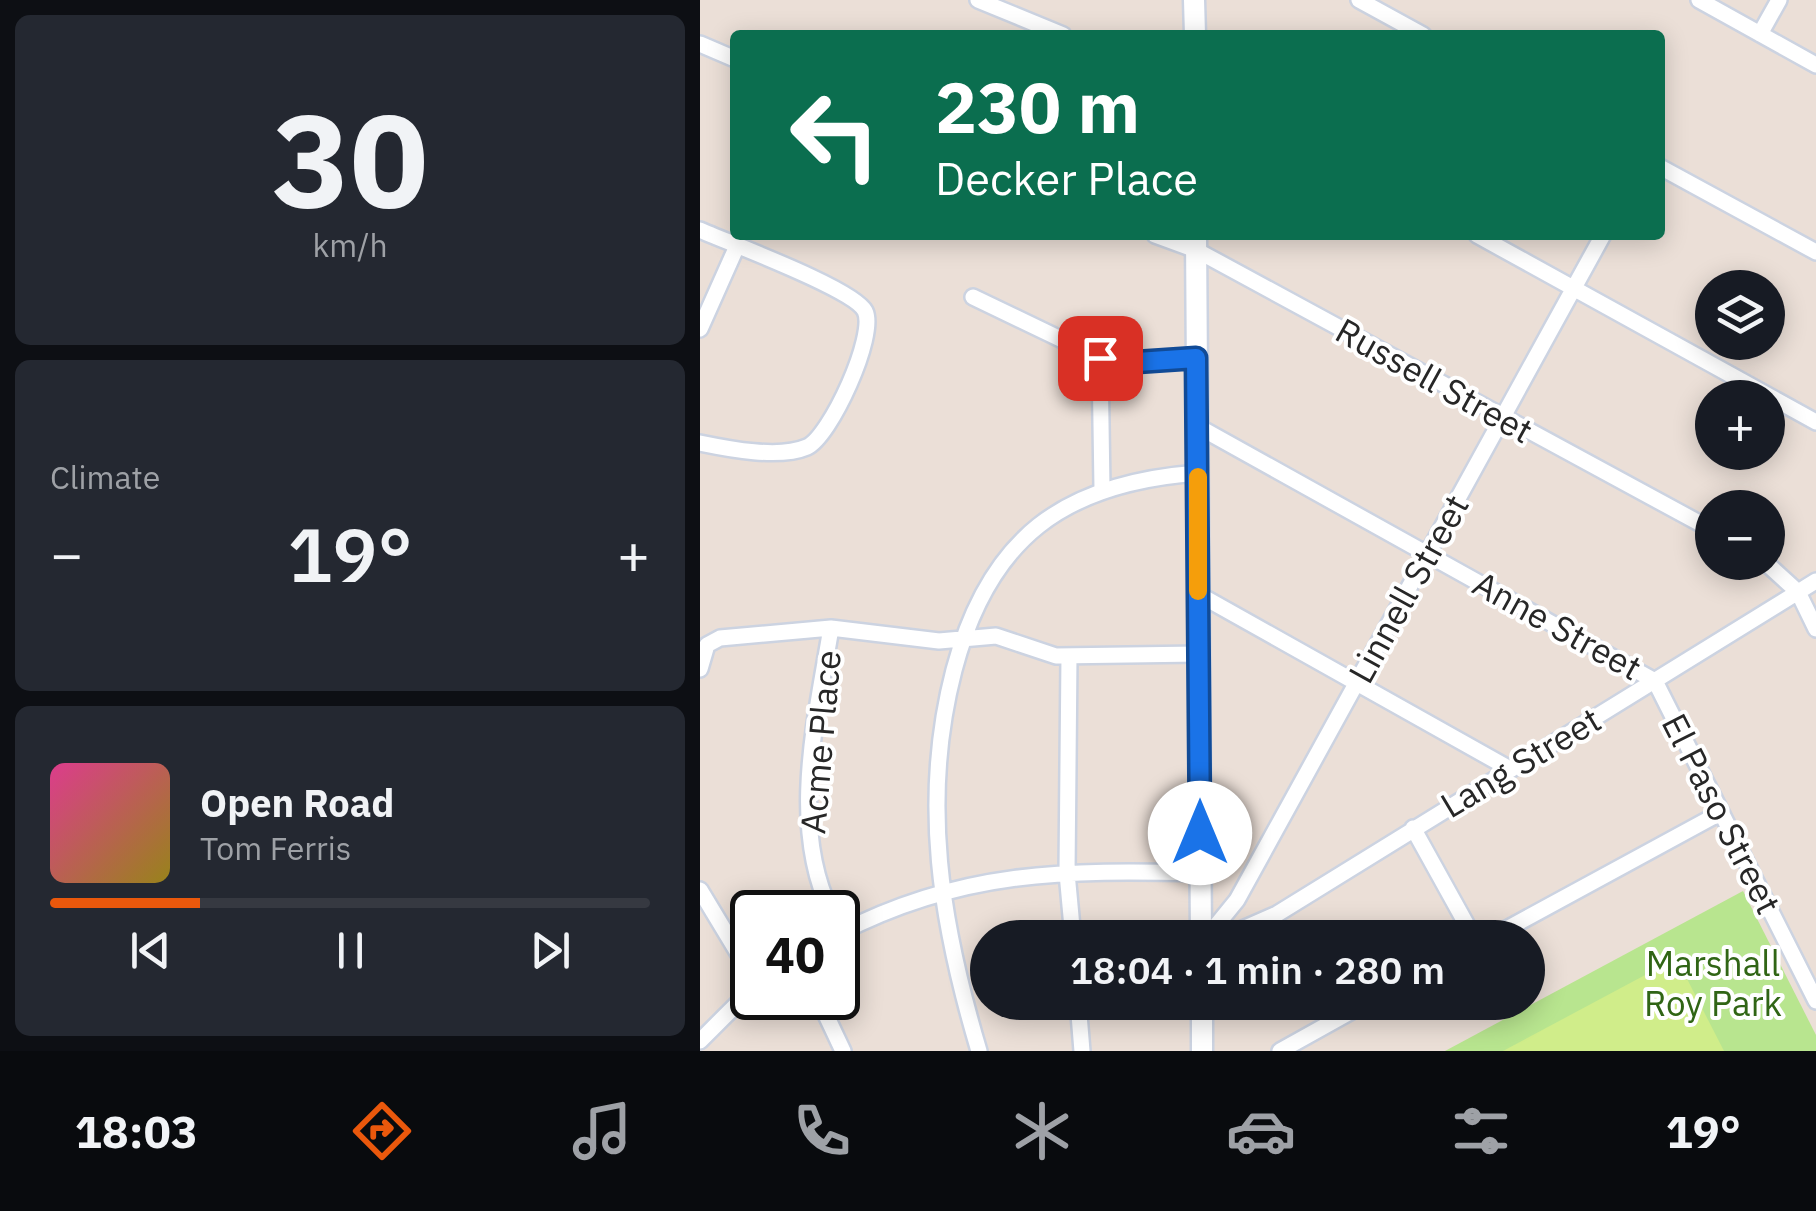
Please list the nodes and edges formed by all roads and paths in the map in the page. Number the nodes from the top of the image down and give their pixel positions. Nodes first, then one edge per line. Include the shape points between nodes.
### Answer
1 (978, 0) edge
2 (1194, 0) edge
3 (1358, 0) edge
4 (1699, 0) edge
5 (1780, 0) edge
6 (1728, 7) edge
7 (1051, 30) edge
8 (1195, 30) edge
9 (1415, 30) edge
10 (1760, 34) junction
11 (700, 44) edge
12 (730, 57) edge
13 (1816, 65) edge
14 (1665, 170) edge
15 (700, 230) edge
16 (1486, 240) edge
17 (1600, 240) edge
18 (1196, 243) edge
19 (736, 246) junction
20 (1816, 252) edge
21 (1573, 289) junction
22 (973, 297) dead end
23 (700, 329) edge
24 (1100, 358) junction
25 (1196, 358) junction
26 (1500, 418) junction
27 (1816, 422) edge
28 (1197, 426) junction
29 (700, 443) edge
30 (1198, 473) junction
31 (1102, 489) junction
32 (1695, 521) edge
33 (1430, 555) junction
34 (1785, 580) edge
35 (1816, 581) edge
36 (1798, 592) junction
37 (1198, 594) junction
38 (831, 628) junction
39 (1816, 628) edge
40 (964, 638) junction
41 (1199, 654) junction
42 (1069, 656) junction
43 (700, 668) edge
44 (1654, 681) junction
45 (1358, 683) junction
46 (1510, 769) junction
47 (1720, 813) junction
48 (1413, 828) junction
49 (1200, 872) junction
50 (1067, 873) junction
51 (700, 890) edge
52 (822, 890) edge
53 (941, 891) junction
54 (1071, 920) edge
55 (1203, 920) edge
56 (1219, 920) edge
57 (1263, 920) edge
58 (1464, 920) edge
59 (1523, 920) edge
60 (860, 921) edge
61 (730, 940) edge
62 (1816, 1001) edge
63 (730, 1011) edge
64 (829, 1020) edge
65 (1080, 1020) edge
66 (1202, 1020) edge
67 (1336, 1020) edge
68 (700, 1041) edge
69 (1082, 1049) edge
70 (844, 1051) edge
71 (979, 1051) edge
72 (1202, 1051) edge
73 (1280, 1051) edge

1 - 7 street
2 - 8 street
3 - 9 street
4 - 6 street
5 - 10 street
6 - 10 street
10 - 13 street
11 - 12 street
14 - 20 street
15 - 19 street
16 - 21 street
17 - 21 street, Linnell Street
18 - 25 street
18 - 26 street, Russell Street
19 - 23 street
19 - 29 street via 855,300 866,311 864,349 826,428 808,446 748,450
21 - 26 street, Linnell Street
21 - 27 street
22 - 24 street
24 - 25 street
24 - 31 street
25 - 28 street
26 - 32 street, Russell Street
26 - 33 street, Linnell Street
28 - 30 street
28 - 33 street, Anne Street
30 - 31 street
30 - 37 street
31 - 40 street via 1060,509 1016,544 981,593
33 - 44 street, Anne Street
33 - 45 street, Linnell Street
34 - 36 street
35 - 36 street, Lang Street
36 - 39 street
36 - 44 street, Lang Street
37 - 41 street
37 - 45 street
38 - 40 street via 939,642
38 - 43 street via 720,638 707,645
38 - 52 street, Acme Place via 809,828
40 - 42 street via 996,636 1044,655
40 - 53 street via 938,750
41 - 42 street
41 - 49 street
42 - 50 street
44 - 46 street, Lang Street
44 - 47 street, El Paso Street
45 - 46 street
45 - 56 street, Linnell Street
46 - 48 street, Lang Street
47 - 59 street
47 - 62 street, El Paso Street
48 - 57 street, Lang Street
48 - 58 street
49 - 50 street
49 - 55 street
50 - 53 street via 1022,874
50 - 54 street
51 - 61 street
53 - 60 street
53 - 71 street
63 - 68 street
64 - 70 street
65 - 69 street
66 - 72 street
67 - 73 street

